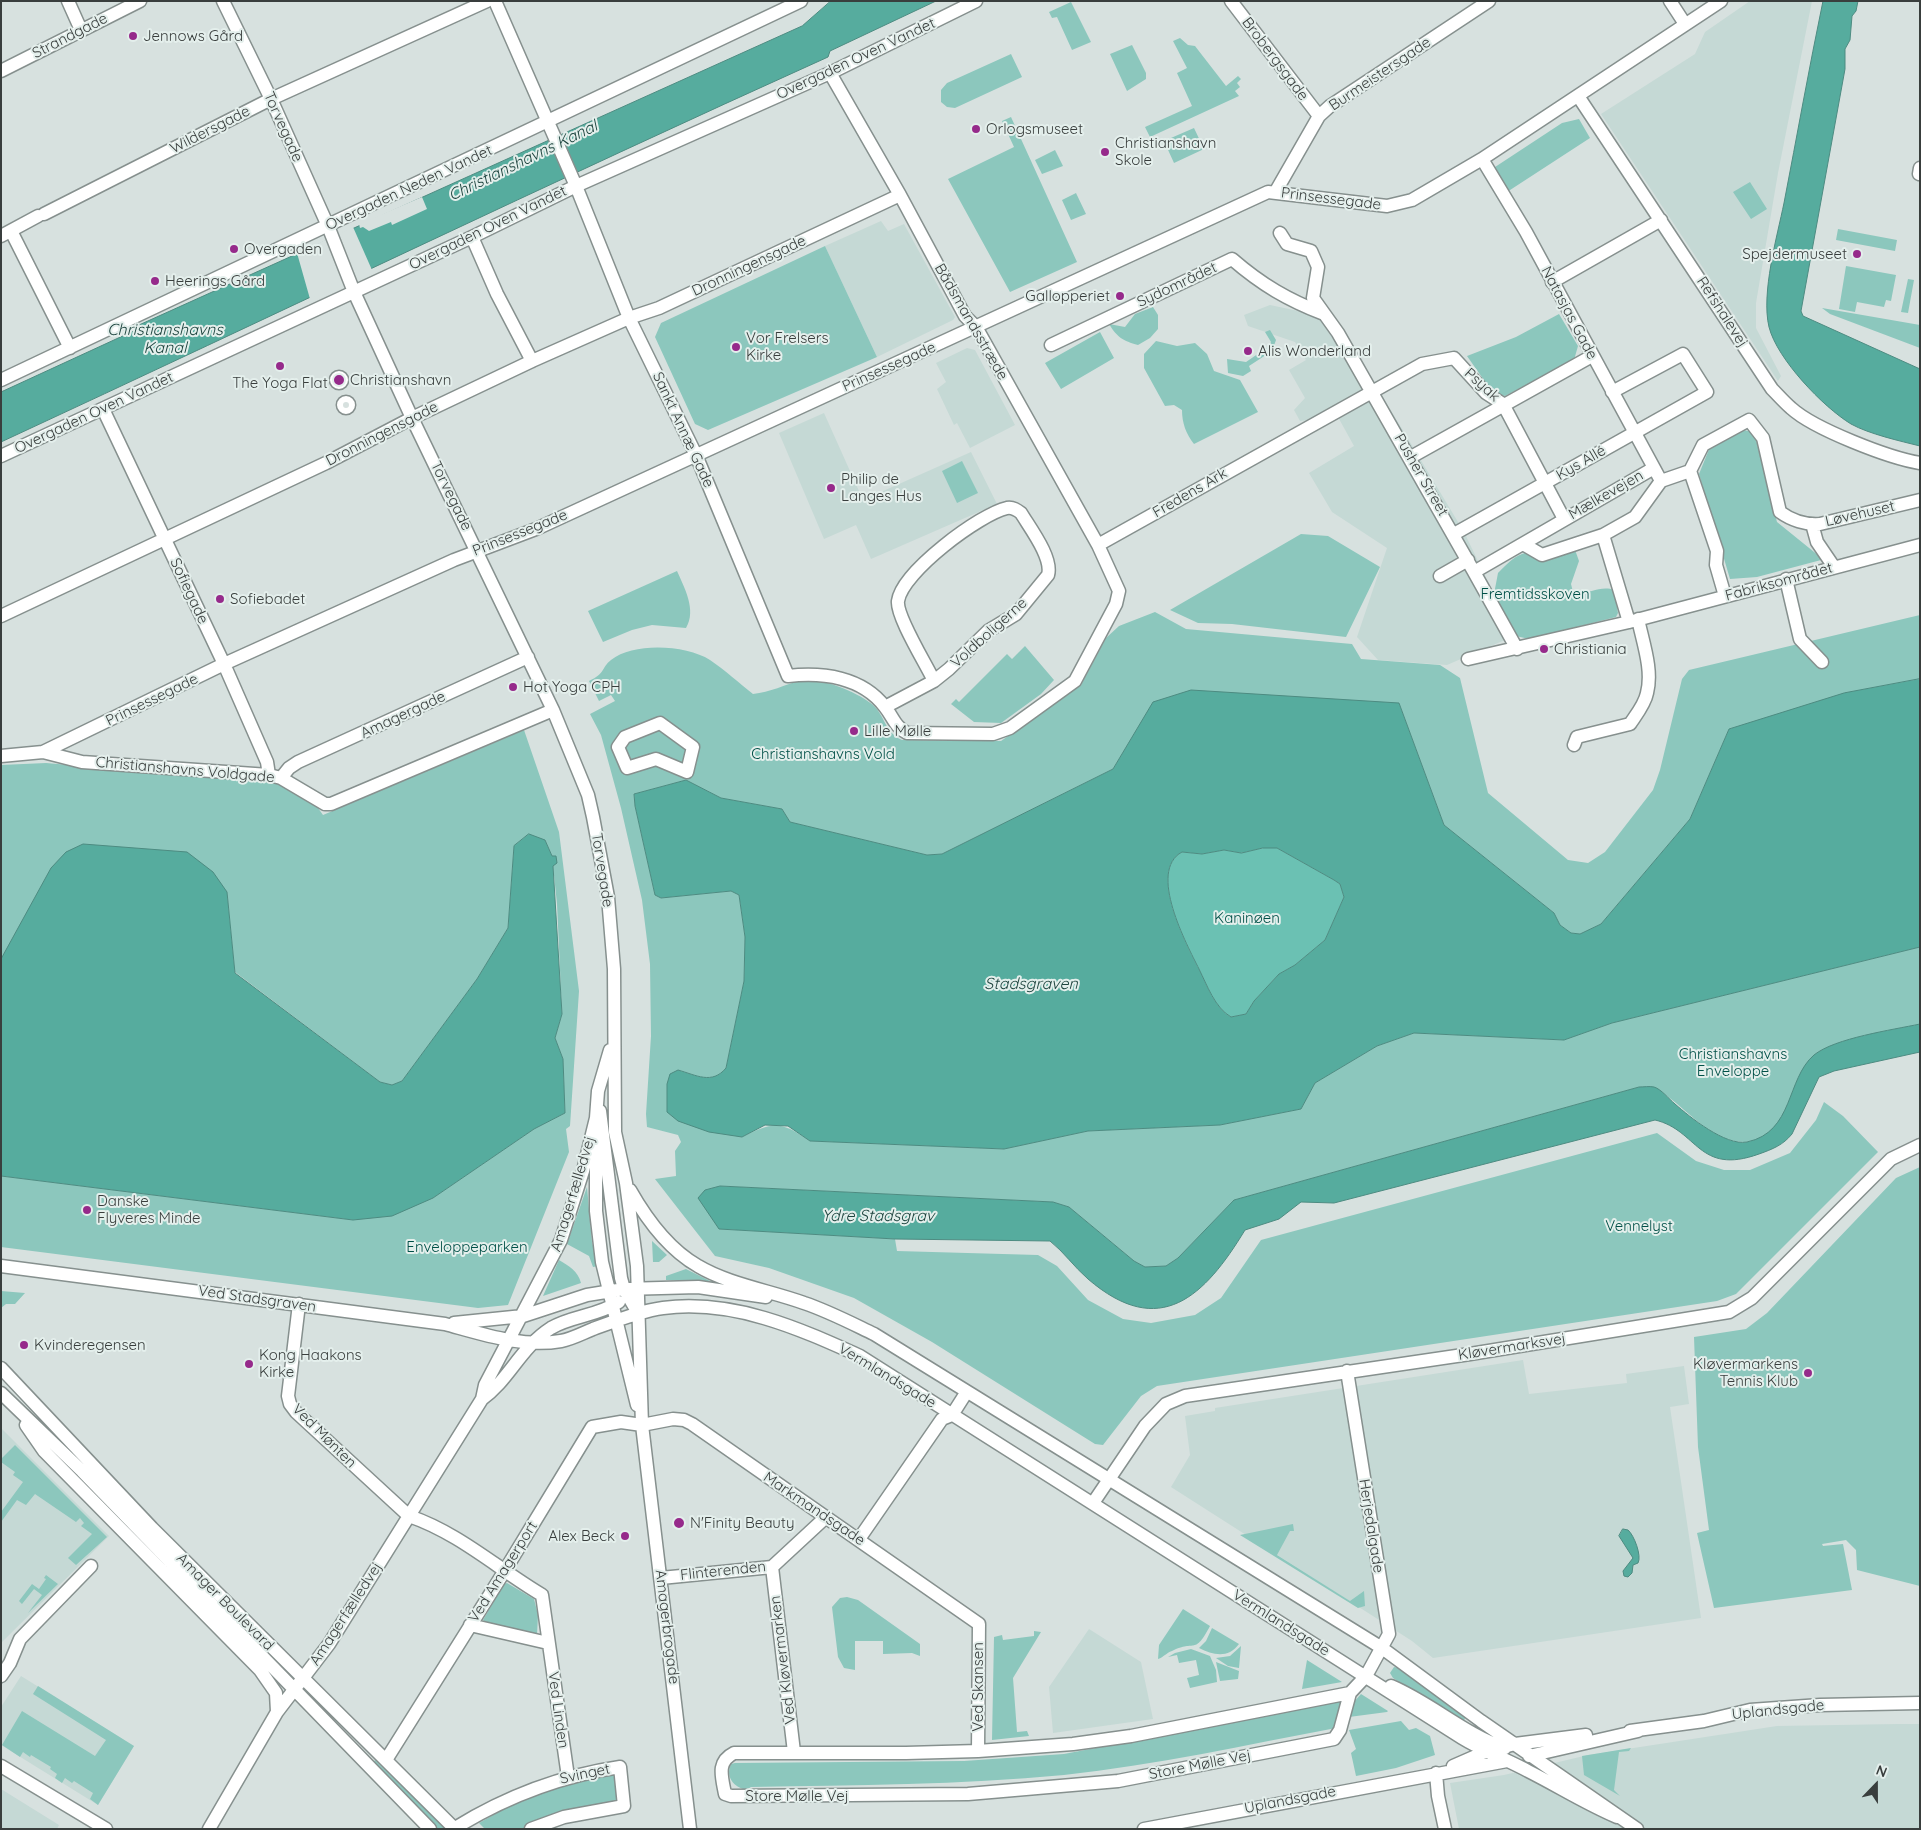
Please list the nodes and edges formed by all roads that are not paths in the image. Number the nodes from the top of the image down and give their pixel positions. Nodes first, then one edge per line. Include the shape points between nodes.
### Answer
1 (68, 1) edge
2 (140, 1) edge
3 (223, 1) edge
4 (487, 1) edge
5 (495, 1) edge
6 (801, 1) edge
7 (976, 1) edge
8 (1489, 1) edge
9 (1670, 1) edge
10 (1721, 1) edge
11 (1238, 3) edge
12 (787, 4) edge
13 (1685, 24) junction
14 (81, 30) junction
15 (1, 71) edge
16 (830, 72) junction
17 (1578, 96) junction
18 (271, 99) junction
19 (1319, 116) junction
20 (548, 122) junction
21 (1482, 159) junction
22 (576, 186) junction
23 (1276, 191) junction
24 (900, 195) junction
25 (1661, 220) junction
26 (329, 228) junction
27 (6, 233) edge
28 (1280, 233) dead end
29 (472, 237) junction
30 (1552, 282) junction
31 (352, 288) junction
32 (1324, 314) junction
33 (629, 318) junction
34 (976, 327) junction
35 (1052, 345) dead end
36 (70, 348) junction
37 (1592, 356) junction
38 (532, 361) junction
39 (1, 380) edge
40 (1372, 392) junction
41 (1612, 392) junction
42 (1503, 404) junction
43 (103, 409) junction
44 (412, 418) junction
45 (1634, 432) junction
46 (696, 455) junction
47 (1, 456) edge
48 (1411, 457) junction
49 (1920, 463) edge
50 (1654, 468) junction
51 (1690, 472) junction
52 (1661, 481) junction
53 (1544, 484) junction
54 (1920, 500) edge
55 (1564, 519) junction
56 (1812, 524) junction
57 (1454, 534) junction
58 (1603, 535) junction
59 (163, 538) junction
60 (1523, 544) junction
61 (1098, 545) junction
62 (1920, 545) edge
63 (477, 550) junction
64 (1468, 560) junction
65 (1834, 568) junction
66 (1474, 572) junction
67 (1440, 576) dead end
68 (1786, 579) junction
69 (1725, 596) junction
70 (1, 616) edge
71 (1634, 621) junction
72 (1517, 649) junction
73 (528, 657) junction
74 (1468, 659) dead end
75 (1822, 662) dead end
76 (224, 664) junction
77 (934, 681) junction
78 (885, 707) junction
79 (553, 710) junction
80 (1574, 745) dead end
81 (43, 752) junction
82 (1, 756) edge
83 (656, 760) joint
84 (275, 776) junction
85 (614, 1039) junction
86 (598, 1091) junction
87 (596, 1118) junction
88 (1920, 1145) edge
89 (626, 1183) junction
90 (1, 1266) edge
91 (610, 1291) junction
92 (635, 1293) junction
93 (805, 1303) junction
94 (299, 1304) junction
95 (614, 1305) junction
96 (640, 1314) junction
97 (523, 1316) junction
98 (618, 1321) junction
99 (445, 1324) junction
100 (510, 1340) junction
101 (534, 1341) junction
102 (1, 1368) edge
103 (1347, 1371) junction
104 (1, 1393) edge
105 (966, 1393) junction
106 (482, 1399) junction
107 (13, 1405) junction
108 (952, 1415) junction
109 (642, 1425) junction
110 (1109, 1478) junction
111 (1093, 1503) junction
112 (409, 1516) junction
113 (826, 1517) junction
114 (859, 1539) junction
115 (91, 1566) dead end
116 (772, 1567) junction
117 (504, 1572) junction
118 (661, 1578) junction
119 (979, 1624) joint
120 (470, 1625) junction
121 (548, 1643) junction
122 (1382, 1648) junction
123 (1, 1676) edge
124 (1366, 1676) junction
125 (302, 1678) junction
126 (293, 1689) junction
127 (1350, 1693) junction
128 (1920, 1703) edge
129 (277, 1712) junction
130 (1638, 1731) junction
131 (1515, 1744) junction
132 (1501, 1747) junction
133 (978, 1751) junction
134 (794, 1752) junction
135 (1485, 1752) junction
136 (1532, 1755) junction
137 (386, 1760) junction
138 (1510, 1761) junction
139 (1, 1766) edge
140 (1436, 1773) junction
141 (568, 1777) junction
142 (1617, 1817) junction
143 (455, 1828) edge
144 (106, 1829) edge
145 (209, 1829) edge
146 (430, 1829) edge
147 (531, 1829) edge
148 (690, 1829) edge
149 (1144, 1829) edge
150 (1445, 1829) edge
151 (1637, 1829) edge

1 - 14 street
2 - 14 street, Strandgade
3 - 18 street, Torvegade
4 - 18 street, Wildersgade
5 - 20 street
6 - 12 street
7 - 16 street, Overgaden Oven Vandet
8 - 19 street, Burmeistersgade
9 - 13 street
10 - 13 street, Prinsessegade
11 - 19 street, Brobergsgade
12 - 20 street, Overgaden Neden Vandet
13 - 17 street, Prinsessegade
14 - 15 street, Strandgade
16 - 22 street, Overgaden Oven Vandet
16 - 24 street, Bådsmandsstræde
17 - 21 street, Prinsessegade
17 - 25 street, Refshalevej
18 - 26 street, Torvegade
18 - 27 street, Wildersgade
19 - 23 street, Burmeistersgade
20 - 22 street, Sankt Annæ Gade
20 - 26 street, Overgaden Neden Vandet
21 - 23 street, Prinsessegade via 1401,204 1371,204
21 - 30 street, Natasjas Gade
22 - 29 street, Overgaden Oven Vandet
22 - 33 street, Sankt Annæ Gade
23 - 34 street, Prinsessegade
24 - 33 street, Dronningensgade via 659,308
24 - 34 street, Bådsmandsstræde via 965,316
25 - 30 street
25 - 49 street, Refshalevej via 1772,389 1792,410 1868,447
26 - 31 street, Torvegade
26 - 36 street, Overgaden Neden Vandet
27 - 36 street, Wildersgade
28 - 32 street via 1287,244 1311,251 1318,267 1313,298
29 - 31 street, Overgaden Oven Vandet
29 - 38 street
30 - 37 street, Natasjas Gade
31 - 43 street, Overgaden Oven Vandet
31 - 44 street, Torvegade
32 - 35 street, Sydområdet via 1283,297 1232,259
32 - 40 street
33 - 38 street, Dronningensgade
33 - 46 street, Sankt Annæ Gade
34 - 46 street, Prinsessegade
34 - 61 street, Bådsmandsstræde
36 - 39 street, Overgaden Neden Vandet
37 - 41 street, Natasjas Gade
37 - 42 street
38 - 44 street, Dronningensgade
40 - 42 street, Psyak via 1422,364 1454,358 1486,393
40 - 48 street, Pusher Street
40 - 61 street, Fredens Ark
41 - 45 street, Natasjas Gade
41 - 45 street, Kys Allé via 1683,354 1707,392
42 - 48 street
42 - 53 street, Psyak
43 - 47 street, Overgaden Oven Vandet
43 - 59 street, Sofiegade
44 - 59 street, Dronningensgade via 326,463
44 - 63 street, Torvegade
45 - 50 street, Natasjas Gade
45 - 53 street, Kys Allé
46 - 63 street, Prinsessegade via 536,529
46 - 78 street, Sankt Annæ Gade via 788,676 840,678 872,692
48 - 57 street, Pusher Street
50 - 52 street, Mælkevejen
50 - 55 street, Mælkevejen
51 - 52 street, Mælkevejen
51 - 56 street, Løvehuset via 1703,445 1749,420 1763,438 1780,512 1788,518
51 - 69 street via 1717,551 1716,565
52 - 58 street via 1635,517
53 - 55 street, Psyak
53 - 57 street, Kys Allé
54 - 56 street, Løvehuset
55 - 60 street, Mælkevejen
56 - 65 street via 1817,542
57 - 64 street, Pusher Street
58 - 60 street via 1542,554
58 - 71 street
59 - 70 street, Dronningensgade
59 - 76 street, Sofiegade
60 - 66 street, Mælkevejen
61 - 78 street, Bådsmandsstræde via 1119,590 1116,604 1075,681 1010,728 994,734 907,733 898,729
62 - 65 street, Fabriksområdet
63 - 73 street, Torvegade
63 - 76 street, Prinsessegade
64 - 66 street
64 - 67 street
65 - 68 street, Fabriksområdet
66 - 72 street
68 - 69 street, Fabriksområdet
68 - 75 street via 1800,639
69 - 71 street, Fabriksområdet
71 - 72 street, Fabriksområdet
71 - 80 street via 1648,670 1647,694 1640,709 1630,724 1577,737
72 - 74 street, Fabriksområdet
73 - 79 street, Torvegade
73 - 84 street, Amagergade via 298,762
76 - 81 street, Prinsessegade
76 - 84 street, Sofiegade
77 - 77 street, Voldboligerne via 988,631 1016,614 1048,575 1048,559 1015,508 1007,508 976,523 940,548 901,590 898,602 900,615
77 - 78 street, Voldboligerne
79 - 84 street, Christianshavns Voldgade via 331,804 324,804
79 - 85 street, Torvegade via 588,795 595,826 608,897 614,969
81 - 82 street, Christianshavns Voldgade
81 - 84 street, Christianshavns Voldgade via 82,762
83 - 83 street via 687,772 693,746 660,723 625,737 618,747 627,768
85 - 86 street, Torvegade
85 - 89 street, Torvegade via 616,1144
86 - 87 street, Amagerfælledvej
86 - 92 street
87 - 91 street via 596,1210 602,1262
87 - 97 street, Amagerfælledvej via 562,1240
88 - 103 street, Kløvermarksvej via 1891,1159 1752,1298 1729,1312
89 - 92 street, Torvegade
89 - 93 street, Vermlandsgade via 645,1217 688,1260 718,1275
90 - 94 street, Ved Stadsgraven
91 - 92 street, Vermlandsgade
91 - 95 street
91 - 97 street, Vermlandsgade via 587,1295
92 - 93 street, Vermlandsgade via 698,1287
92 - 95 street, Amagerfælledvej
92 - 96 street
92 - 98 street
93 - 105 street, Vermlandsgade via 874,1334
94 - 99 street, Ved Stadsgraven
94 - 112 street, Ved Mønten via 288,1396 290,1404
95 - 98 street
95 - 101 street, Amagerfælledvej via 553,1327
96 - 98 street, Vermlandsgade
96 - 108 street, Vermlandsgade via 662,1308 711,1307 750,1314 803,1330 860,1356
96 - 109 street, Amagerbrogade
97 - 99 street, Vermlandsgade
97 - 100 street, Amagerfælledvej
98 - 101 street, Vermlandsgade via 562,1341
98 - 109 street, Amagerbrogade via 621,1346
99 - 100 street, Ved Stadsgraven
100 - 101 street, Ved Stadsgraven
100 - 106 street, Amagerfælledvej via 484,1385
101 - 106 street, Amagerfælledvej via 494,1391
102 - 125 street, Amager Boulevard via 152,1528
103 - 110 street, Kløvermarksvej via 1185,1396 1166,1404 1145,1426
103 - 122 street, Herjedalgade via 1389,1634
104 - 107 street, Amager Boulevard
105 - 108 street, Vermlandsgade
105 - 110 street, Vermlandsgade
106 - 112 street, Amagerfælledvej
107 - 126 street, Amager Boulevard via 82,1471
107 - 129 street via 44,1451 273,1685 278,1698
108 - 111 street, Vermlandsgade
108 - 114 street, Vermlandsgade via 942,1419
109 - 113 street, Markmandsgade via 662,1420 684,1420
109 - 117 street, Ved Amagerport via 621,1422 592,1427
109 - 118 street, Amagerbrogade
110 - 111 street, Kløvermarksvej
110 - 122 street, Vermlandsgade
111 - 124 street, Vermlandsgade
112 - 117 street, Ved Linden via 466,1544
112 - 125 street, Amagerfælledvej via 329,1644
113 - 114 street, Markmandsgade
113 - 116 street, Flinterenden
114 - 119 street, Markmandsgade
115 - 123 street via 20,1639 10,1664
116 - 118 street, Flinterenden
116 - 134 street, Ved Kløvermarken
117 - 120 street, Ved Amagerport
117 - 121 street, Ved Linden via 542,1595
118 - 148 street, Amagerbrogade
119 - 133 street, Ved Skansen
120 - 121 street
120 - 137 street, Ved Amagerport
121 - 141 street, Ved Linden
122 - 124 street, Herjedalgade
122 - 131 street, Vermlandsgade
124 - 127 street, Store Mølle Vej
124 - 132 street via 1410,1694
124 - 135 street, Vermlandsgade
125 - 126 street, Amagerfælledvej
125 - 137 street, Amager Boulevard
126 - 129 street, Amagerfælledvej
126 - 146 street, Amager Boulevard
127 - 133 street, Store Mølle Vej via 1106,1741
127 - 134 street, Store Mølle Vej via 1334,1740 1118,1781 968,1794 725,1794 724,1758 734,1753
128 - 130 street, Uplandsgade via 1750,1710
129 - 145 street, Amagerfælledvej
130 - 131 street, Uplandsgade
130 - 136 street, Uplandsgade
131 - 132 street, Uplandsgade
131 - 136 street, Vermlandsgade
132 - 135 street, Uplandsgade
132 - 136 street
133 - 134 street, Store Mølle Vej
135 - 138 street, Vermlandsgade
135 - 140 street, Uplandsgade
136 - 138 street, Uplandsgade
136 - 142 street, Vermlandsgade
137 - 143 street, Amager Boulevard
138 - 140 street, Uplandsgade
138 - 142 street, Vermlandsgade via 1588,1805
139 - 144 street
140 - 149 street, Uplandsgade
140 - 150 street
141 - 143 street, Svinget via 509,1798
141 - 147 street, Svinget via 620,1767 624,1806 564,1817
142 - 151 street, Vermlandsgade

